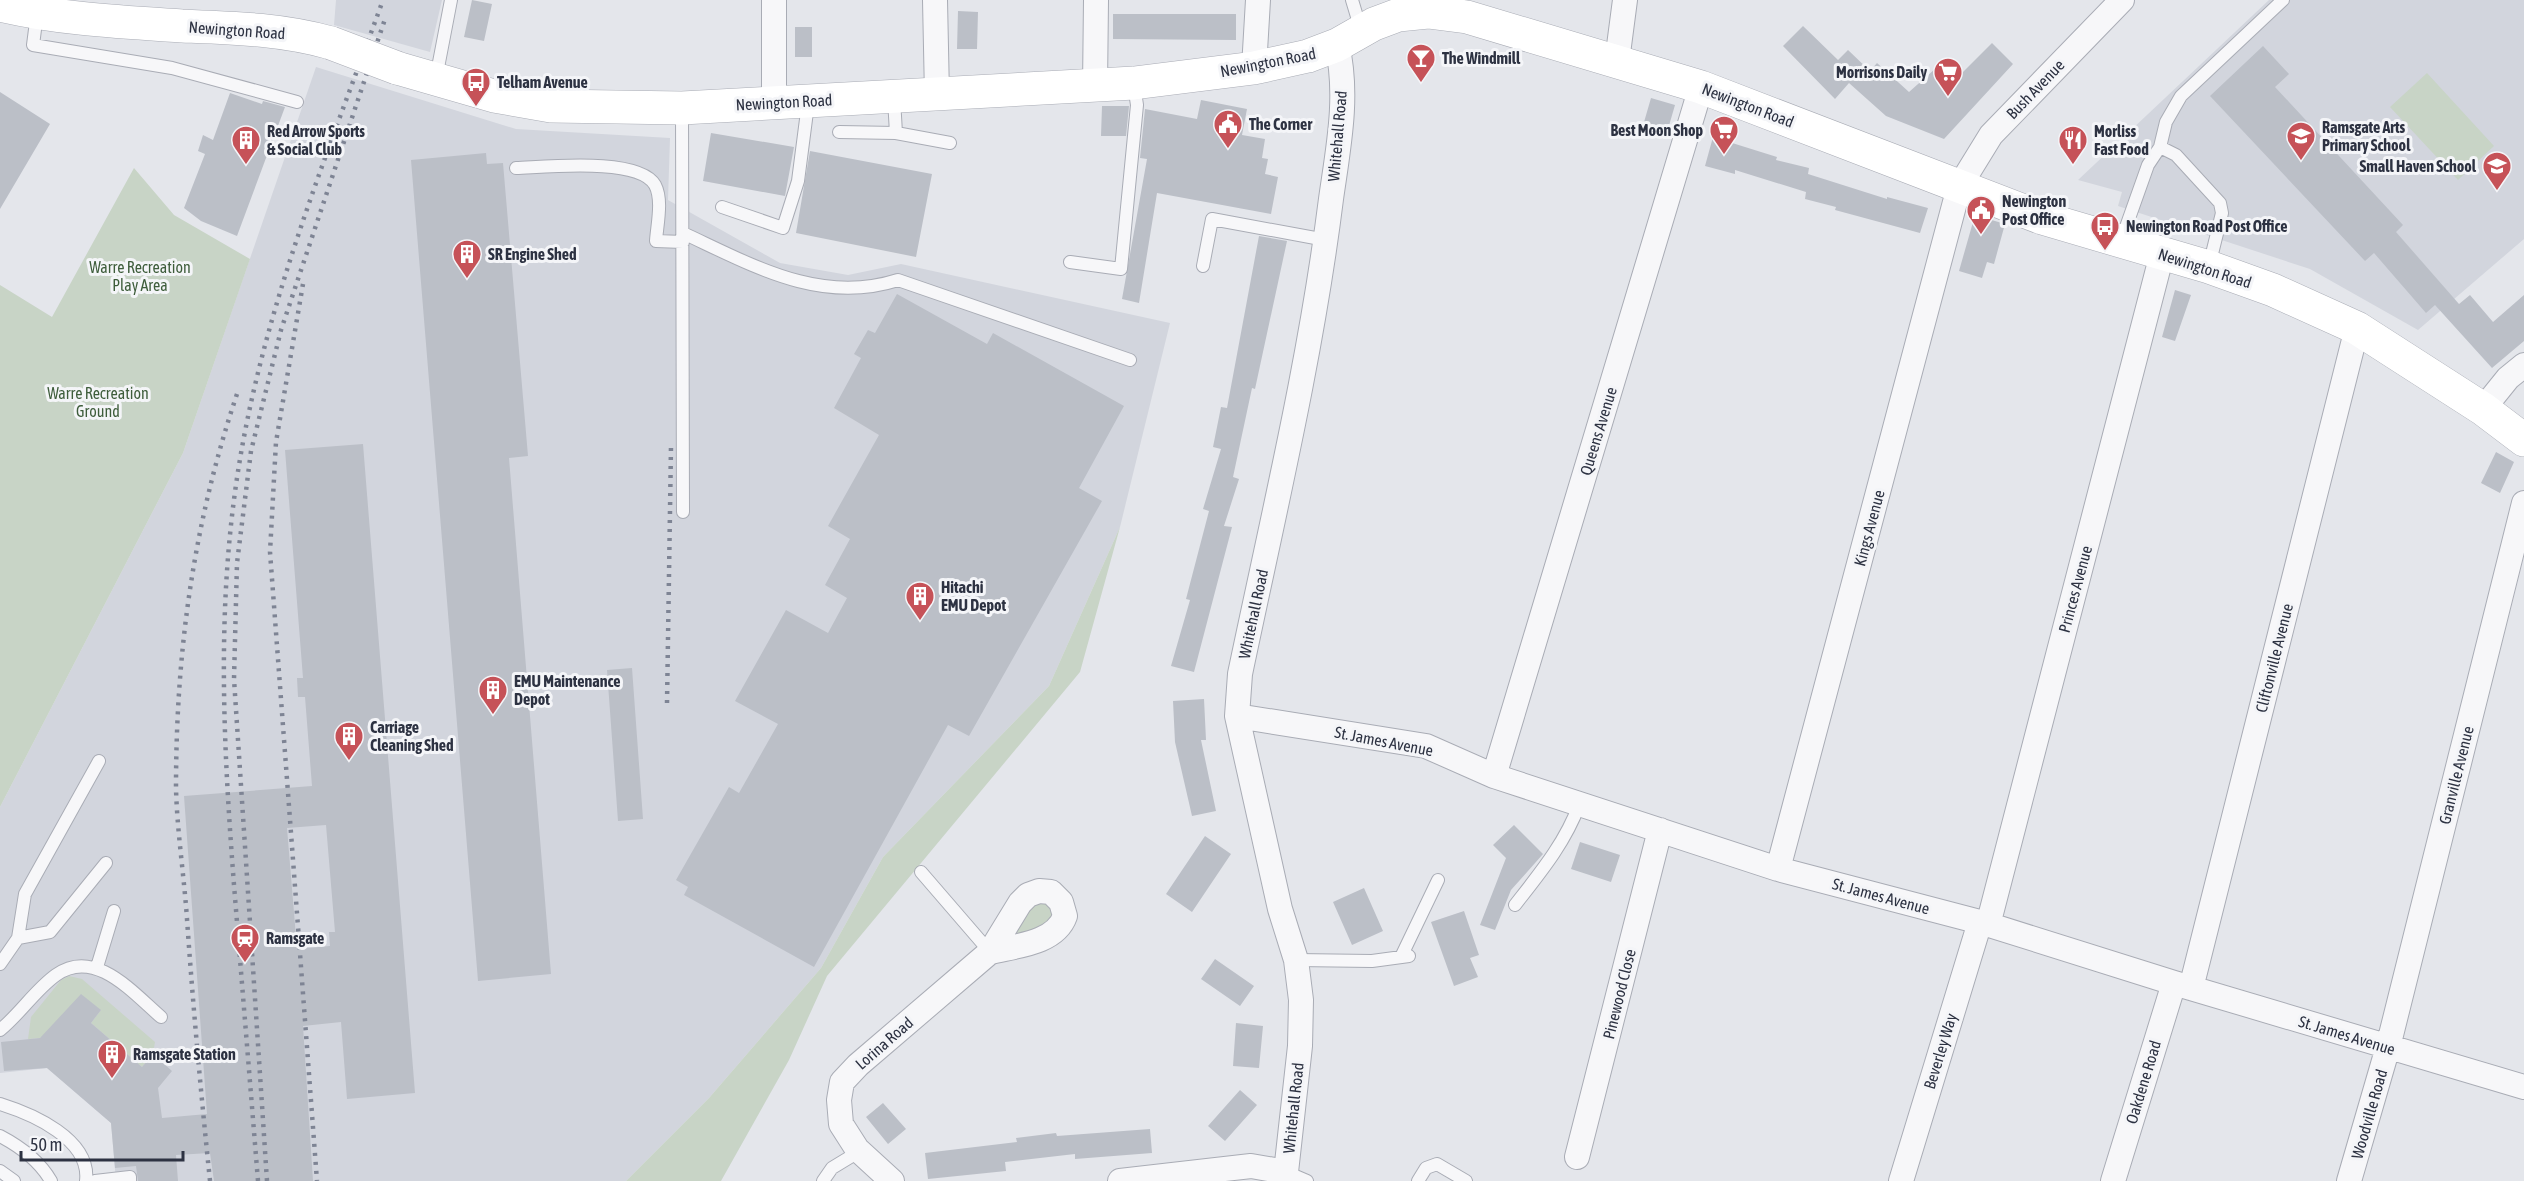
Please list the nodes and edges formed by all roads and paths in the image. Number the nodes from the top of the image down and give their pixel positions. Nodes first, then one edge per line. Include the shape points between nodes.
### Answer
1 (452, 0) edge
2 (774, 0) edge
3 (935, 0) edge
4 (1096, 0) edge
5 (1258, 0) edge
6 (1352, 0) edge
7 (1624, 0) edge
8 (2122, 0) edge
9 (2283, 0) edge
10 (17, 7) edge
11 (1349, 39) junction
12 (1617, 61) junction
13 (1254, 68) junction
14 (436, 81) junction
15 (1134, 83) junction
16 (1095, 87) junction
17 (1701, 87) junction
18 (937, 95) junction
19 (894, 97) junction
20 (809, 100) junction
21 (774, 101) junction
22 (297, 102) dead end
23 (682, 108) junction
24 (839, 132) dead end
25 (896, 134) junction
26 (950, 143) dead end
27 (2160, 147) junction
28 (516, 168) dead end
29 (1959, 187) junction
30 (722, 207) dead end
31 (683, 237) junction
32 (1326, 240) junction
33 (2120, 242) junction
34 (2162, 254) junction
35 (1070, 262) dead end
36 (1203, 266) dead end
37 (2209, 267) junction
38 (2356, 328) junction
39 (1130, 360) dead end
40 (2524, 365) edge
41 (2483, 409) junction
42 (2524, 440) edge
43 (2524, 503) edge
44 (683, 512) dead end
45 (1237, 716) junction
46 (99, 762) dead end
47 (1494, 776) junction
48 (1579, 805) junction
49 (1660, 830) junction
50 (106, 863) dead end
51 (1778, 869) junction
52 (921, 872) dead end
53 (1438, 880) dead end
54 (1515, 905) dead end
55 (114, 911) dead end
56 (1984, 923) junction
57 (18, 938) junction
58 (990, 952) joint
59 (1296, 960) junction
60 (0, 964) edge
61 (98, 967) junction
62 (2182, 986) junction
63 (161, 1017) dead end
64 (0, 1030) edge
65 (2388, 1047) junction
66 (2524, 1087) edge
67 (0, 1104) edge
68 (0, 1136) edge
69 (860, 1151) junction
70 (1577, 1157) dead end
71 (0, 1171) edge
72 (1293, 1178) edge
73 (14, 1181) edge
74 (51, 1181) edge
75 (87, 1181) edge
76 (95, 1181) edge
77 (130, 1181) edge
78 (823, 1181) edge
79 (892, 1181) edge
80 (1120, 1181) edge
81 (1418, 1181) edge
82 (1466, 1181) edge
83 (1900, 1181) edge
84 (2113, 1181) edge
85 (2349, 1181) edge

1 - 14 lane
2 - 21 street
3 - 18 street
4 - 16 street
5 - 13 street
6 - 11 lane
7 - 12 street
8 - 29 street, Bush Avenue via 1991,135
9 - 27 lane via 2181,96 2166,122
10 - 14 main road, Newington Road, bridge via 259,29 331,43
10 - 22 lane via 33,45 172,68
11 - 12 main road, Newington Road via 1398,15 1428,12 1467,16
11 - 13 main road, Newington Road via 1308,56
11 - 32 street, Whitehall Road via 1342,68 1342,107
12 - 17 main road, Newington Road
13 - 15 main road, Newington Road
14 - 23 main road, Newington Road via 551,106
15 - 16 main road, Newington Road
15 - 35 lane via 1137,105 1121,269
16 - 18 main road, Newington Road
17 - 29 main road, Newington Road
17 - 47 street, Queens Avenue
18 - 19 main road, Newington Road
19 - 20 main road, Newington Road
19 - 25 lane
20 - 21 main road, Newington Road
20 - 30 lane via 798,182 783,228
21 - 23 main road, Newington Road
23 - 31 lane
24 - 25 lane
25 - 26 lane
27 - 33 lane via 2148,165
27 - 37 lane via 2176,155 2220,203 2222,213
28 - 31 lane via 607,166 634,171 648,177 656,187 656,241
29 - 33 main road, Newington Road
29 - 51 street, Kings Avenue
31 - 39 lane via 793,281 822,287 861,288 898,279
31 - 44 lane
32 - 36 lane via 1212,219
32 - 45 street, Whitehall Road via 1240,674
33 - 34 main road, Newington Road
34 - 37 main road, Newington Road
34 - 56 street, Princes Avenue
37 - 38 main road, Newington Road
38 - 41 main road, Newington Road
38 - 62 street, Cliftonville Avenue
40 - 41 street
41 - 42 main road, Newington Road
43 - 65 street, Granville Avenue
45 - 47 street, St. James Avenue via 1426,746
45 - 59 street, Whitehall Road via 1280,909
46 - 57 lane via 25,894
47 - 48 street, St. James Avenue
48 - 49 street, St. James Avenue
48 - 54 lane via 1551,859
49 - 51 street, St. James Avenue
49 - 70 street, Pinewood Close
50 - 57 lane via 50,932
51 - 56 street, St. James Avenue
52 - 58 lane
53 - 59 lane via 1405,957 1372,961
55 - 61 lane
56 - 62 street, St. James Avenue
56 - 83 street, Beverley Way
57 - 60 lane
58 - 69 street, Lorina Road via 842,1082 841,1124
59 - 72 street, Whitehall Road via 1301,1000
61 - 63 lane
61 - 64 lane via 75,965 56,975
62 - 65 street, St. James Avenue
62 - 84 street, Oakdene Road
65 - 66 street, St. James Avenue
65 - 85 street, Woodville Road
67 - 75 lane via 30,1113 53,1126 81,1156
68 - 74 lane via 29,1154
69 - 78 lane via 832,1168
69 - 79 street, Lorina Road
71 - 73 lane
72 - 80 street via 1251,1166
76 - 77 lane via 130,1177
81 - 82 lane via 1426,1168 1437,1164

